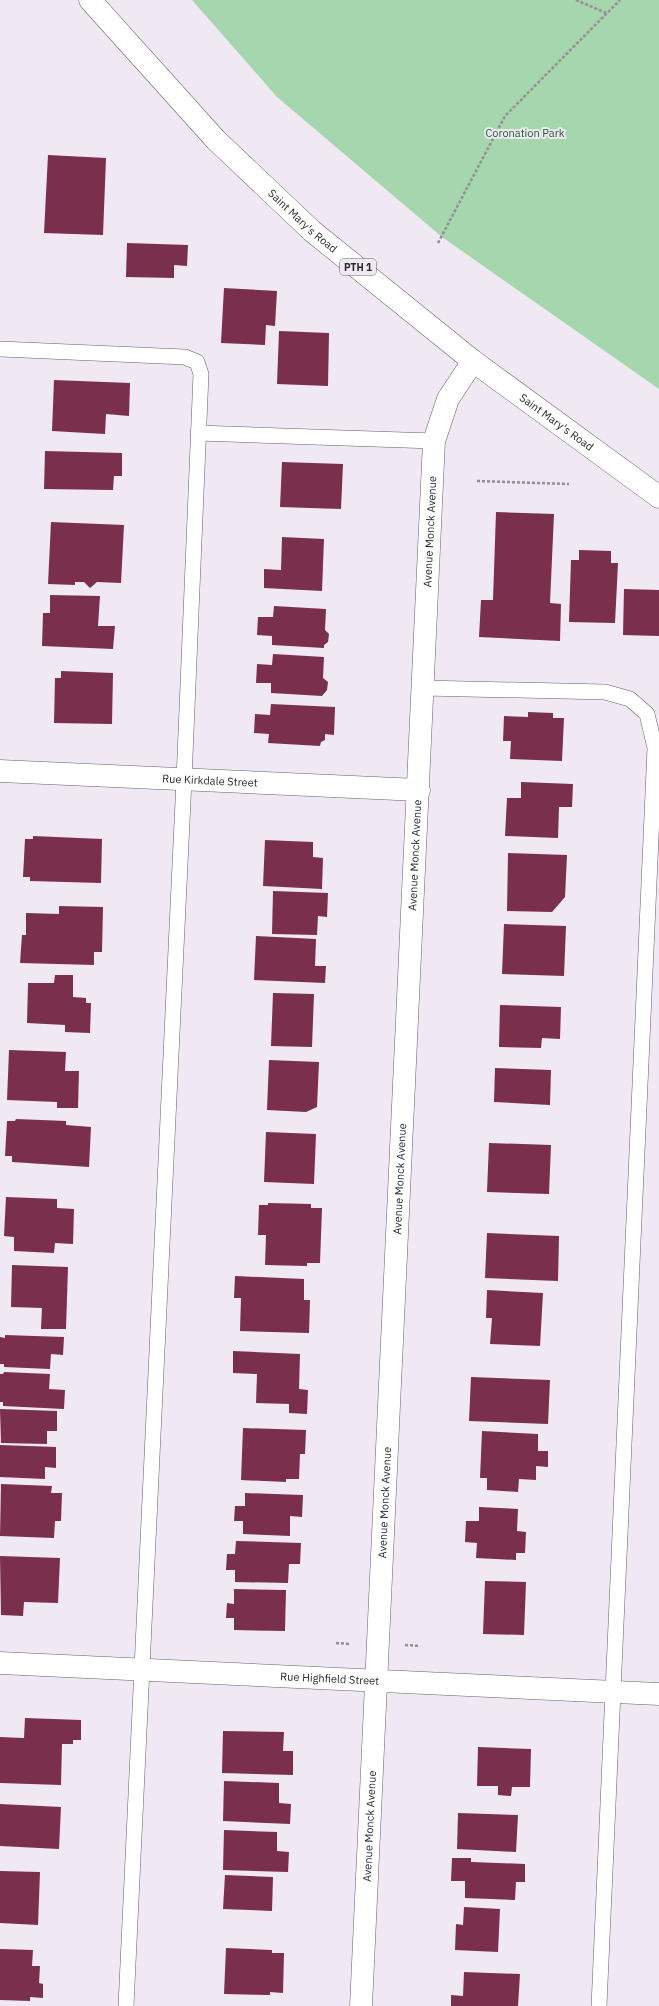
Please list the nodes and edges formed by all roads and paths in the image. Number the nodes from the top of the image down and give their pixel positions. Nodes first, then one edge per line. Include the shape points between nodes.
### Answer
1 (90, 0) edge
2 (576, 0) edge
3 (620, 0) edge
4 (606, 13) junction
5 (438, 243) dead end
6 (0, 349) edge
7 (473, 361) junction
8 (198, 433) junction
9 (434, 441) junction
10 (477, 481) dead end
11 (569, 484) dead end
12 (659, 497) edge
13 (423, 688) junction
14 (0, 771) edge
15 (657, 772) edge
16 (184, 780) junction
17 (419, 790) junction
18 (0, 1663) edge
19 (142, 1670) junction
20 (376, 1681) junction
21 (614, 1692) junction
22 (659, 1694) edge
23 (126, 2006) edge
24 (361, 2006) edge
25 (599, 2006) edge

1 - 7 main road, Saint Mary's Road / PTH 1 via 216,140 312,231
2 - 4 path
3 - 4 path
4 - 5 path via 505,116
6 - 8 lane via 185,357 197,362 201,374
7 - 9 main road, Avenue Monck Avenue via 448,399
7 - 12 main road, Saint Mary's Road / PTH 1
8 - 9 lane
8 - 16 lane
9 - 13 main road, Avenue Monck Avenue
10 - 11 path
13 - 15 lane via 605,692 630,699 647,714 655,748
13 - 17 main road, Avenue Monck Avenue
14 - 16 main road, Rue Kirkdale Street
15 - 21 lane
16 - 17 main road, Rue Kirkdale Street
16 - 19 lane
17 - 20 main road, Avenue Monck Avenue
18 - 19 main road, Rue Highfield Street
19 - 20 main road, Rue Highfield Street
19 - 23 lane
20 - 21 main road, Rue Highfield Street
20 - 24 main road, Avenue Monck Avenue
21 - 22 main road, Rue Highfield Street
21 - 25 lane

